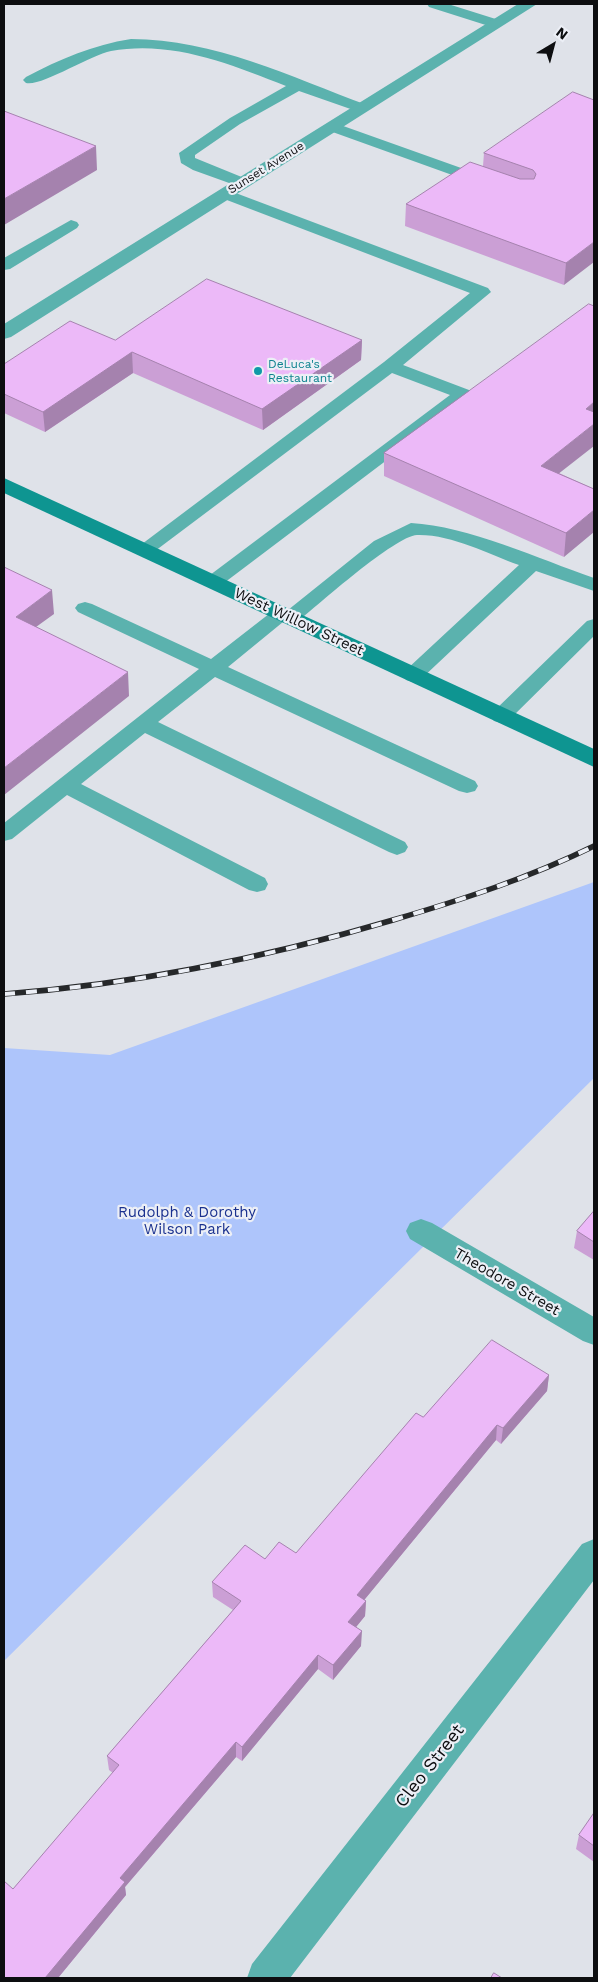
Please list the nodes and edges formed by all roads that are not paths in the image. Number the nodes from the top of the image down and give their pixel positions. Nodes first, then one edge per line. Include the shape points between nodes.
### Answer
1 (434, 4) edge
2 (529, 4) edge
3 (497, 24) junction
4 (31, 80) dead end
5 (298, 85) junction
6 (362, 108) junction
7 (332, 127) junction
8 (243, 183) junction
9 (497, 186) edge
10 (225, 194) junction
11 (71, 225) dead end
12 (4, 265) edge
13 (4, 333) edge
14 (390, 366) junction
15 (4, 485) edge
16 (144, 550) junction
17 (532, 564) junction
18 (213, 582) junction
19 (594, 585) edge
20 (85, 608) dead end
21 (285, 616) junction
22 (594, 625) edge
23 (214, 667) junction
24 (413, 675) junction
25 (501, 716) junction
26 (143, 723) junction
27 (594, 760) edge
28 (66, 784) junction
29 (467, 786) dead end
30 (4, 834) edge
31 (397, 847) dead end
32 (257, 884) dead end
33 (421, 1231) dead end
34 (594, 1332) edge
35 (594, 1554) edge
36 (266, 1978) edge

1 - 3 lane
2 - 3 street, Sunset Avenue
3 - 6 street, Sunset Avenue
4 - 5 lane via 71,60 106,48 156,42 198,51
5 - 6 lane
5 - 8 lane via 187,153 187,160 199,167
6 - 7 street, Sunset Avenue
7 - 8 street, Sunset Avenue
7 - 9 lane
8 - 10 street, Sunset Avenue
10 - 13 street, Sunset Avenue
10 - 14 lane via 482,292
11 - 12 lane
14 - 16 lane
14 - 18 lane via 463,394
15 - 16 street, West Willow Street
16 - 18 street, West Willow Street
17 - 19 lane
17 - 21 lane via 462,538 433,530 411,529 381,545
17 - 24 lane
18 - 21 street, West Willow Street
20 - 23 lane
21 - 23 lane
21 - 24 street, West Willow Street
22 - 25 lane
23 - 26 lane
23 - 29 lane
24 - 25 street, West Willow Street
25 - 27 street, West Willow Street
26 - 28 lane
26 - 31 lane
28 - 30 lane
28 - 32 lane
33 - 34 street, Theodore Street
35 - 36 street, Cleo Street

